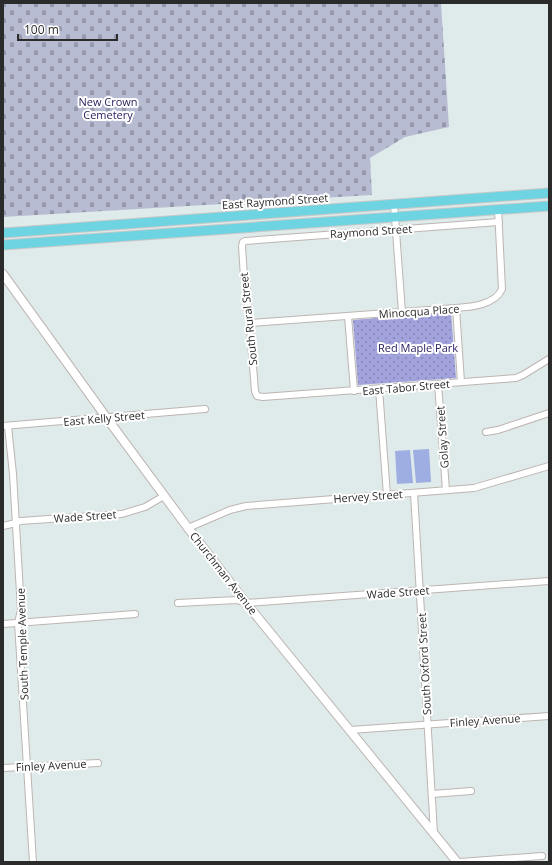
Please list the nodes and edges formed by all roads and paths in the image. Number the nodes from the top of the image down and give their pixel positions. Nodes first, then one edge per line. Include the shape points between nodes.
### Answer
1 (549, 193) edge
2 (394, 204) junction
3 (549, 206) edge
4 (498, 209) junction
5 (395, 217) junction
6 (499, 222) junction
7 (396, 230) junction
8 (3, 233) edge
9 (243, 242) joint
10 (3, 245) edge
11 (3, 274) edge
12 (456, 308) junction
13 (402, 312) junction
14 (348, 316) junction
15 (250, 323) junction
16 (549, 358) edge
17 (461, 382) junction
18 (438, 384) junction
19 (378, 389) junction
20 (354, 391) junction
21 (258, 396) joint
22 (205, 409) dead end
23 (549, 413) edge
24 (106, 417) junction
25 (6, 426) edge
26 (486, 432) dead end
27 (549, 466) edge
28 (446, 490) junction
29 (414, 493) junction
30 (387, 495) junction
31 (164, 496) junction
32 (16, 524) junction
33 (3, 526) edge
34 (188, 528) junction
35 (549, 581) edge
36 (420, 590) junction
37 (178, 603) dead end
38 (246, 603) junction
39 (135, 614) dead end
40 (18, 623) junction
41 (3, 624) edge
42 (549, 716) edge
43 (428, 725) junction
44 (350, 730) junction
45 (98, 763) dead end
46 (28, 767) junction
47 (3, 768) edge
48 (471, 791) dead end
49 (432, 794) junction
50 (434, 834) junction
51 (542, 856) dead end
52 (33, 862) edge
53 (457, 862) edge
54 (460, 862) edge

1 - 2 main road, East Raymond Street
2 - 5 street
2 - 8 main road, East Raymond Street
3 - 4 main road
4 - 5 main road
4 - 6 street, Minocqua Place
5 - 7 street
5 - 10 main road
6 - 7 street, Raymond Street
6 - 12 street, Minocqua Place via 503,284 501,293 482,305
7 - 9 street, Raymond Street
7 - 13 street
9 - 15 street, South Rural Street
11 - 24 main road, Churchman Avenue
12 - 13 street, Minocqua Place
12 - 17 street
13 - 14 street, Minocqua Place
14 - 15 street, Minocqua Place
14 - 20 street
15 - 21 street, South Rural Street via 255,391
16 - 17 street, East Tabor Street via 516,378
17 - 18 street, East Tabor Street
18 - 19 street, East Tabor Street
18 - 28 street, Golay Street
19 - 20 street, East Tabor Street
19 - 30 street
20 - 21 street, East Tabor Street
22 - 24 street, East Kelly Street
23 - 26 street
24 - 25 street, East Kelly Street
24 - 31 main road, Churchman Avenue
25 - 32 street, South Temple Avenue
27 - 28 street, Hervey Street via 482,486
28 - 29 street, Hervey Street
29 - 30 street, Hervey Street
29 - 36 street, South Oxford Street
30 - 34 street, Hervey Street via 246,506
31 - 32 street, Wade Street via 145,507 122,514 20,521
31 - 34 main road, Churchman Avenue
32 - 33 street, Wade Street
32 - 40 street, South Temple Avenue via 21,610
34 - 38 main road, Churchman Avenue
35 - 36 street, Wade Street
36 - 38 street, Wade Street
36 - 43 street, South Oxford Street
37 - 38 street, Wade Street via 237,600
38 - 44 main road, Churchman Avenue
39 - 40 street
40 - 41 street
40 - 46 street, South Temple Avenue
42 - 43 street, Finley Avenue
43 - 44 street, Finley Avenue
43 - 49 street, South Oxford Street
44 - 50 main road, Churchman Avenue
45 - 46 street, Finley Avenue
46 - 47 street, Finley Avenue
46 - 52 street, South Temple Avenue
48 - 49 street
49 - 50 street, South Oxford Street
50 - 53 main road, Churchman Avenue
51 - 54 street

